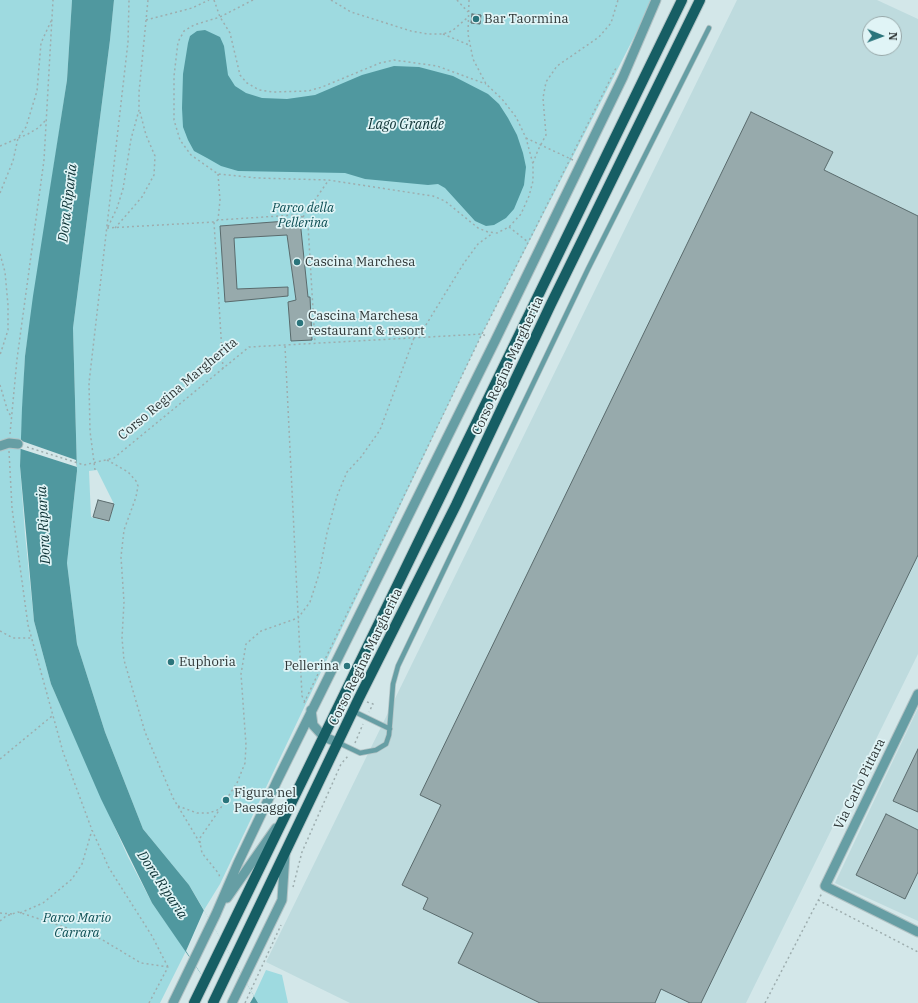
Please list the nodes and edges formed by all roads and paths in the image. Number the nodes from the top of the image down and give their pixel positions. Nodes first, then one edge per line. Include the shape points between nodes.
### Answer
1 (53, 0) edge
2 (129, 0) edge
3 (148, 0) edge
4 (209, 0) edge
5 (214, 0) edge
6 (253, 0) edge
7 (331, 0) edge
8 (457, 0) edge
9 (469, 0) edge
10 (618, 0) edge
11 (656, 0) edge
12 (676, 0) edge
13 (682, 0) edge
14 (700, 0) edge
15 (468, 12) junction
16 (220, 17) junction
17 (53, 18) junction
18 (468, 18) junction
19 (146, 20) junction
20 (672, 21) junction
21 (708, 28) dead end
22 (443, 34) junction
23 (469, 46) junction
24 (619, 62) dead end
25 (486, 84) junction
26 (139, 110) junction
27 (47, 119) junction
28 (18, 138) junction
29 (526, 138) junction
30 (540, 145) junction
31 (0, 146) edge
32 (570, 159) junction
33 (533, 164) junction
34 (580, 164) junction
35 (218, 174) junction
36 (328, 180) junction
37 (0, 193) edge
38 (303, 217) junction
39 (218, 220) junction
40 (214, 222) junction
41 (509, 226) junction
42 (107, 228) junction
43 (115, 228) junction
44 (493, 233) junction
45 (528, 242) junction
46 (0, 254) edge
47 (482, 334) junction
48 (414, 338) junction
49 (495, 341) junction
50 (316, 343) junction
51 (285, 346) junction
52 (0, 355) edge
53 (223, 369) junction
54 (0, 385) edge
55 (12, 418) junction
56 (9, 444) edge
57 (107, 460) junction
58 (94, 463) junction
59 (95, 470) dead end
60 (298, 618) junction
61 (0, 631) edge
62 (31, 638) junction
63 (918, 694) edge
64 (373, 704) dead end
65 (306, 706) junction
66 (353, 711) junction
67 (52, 716) junction
68 (366, 718) junction
69 (390, 729) junction
70 (324, 737) junction
71 (339, 743) junction
72 (352, 748) junction
73 (0, 759) edge
74 (178, 806) junction
75 (290, 806) junction
76 (220, 808) junction
77 (92, 830) junction
78 (200, 843) junction
79 (285, 854) junction
80 (220, 884) dead end
81 (825, 886) junction
82 (292, 888) dead end
83 (818, 900) junction
84 (20, 913) junction
85 (0, 914) edge
86 (14, 914) junction
87 (216, 914) junction
88 (0, 921) edge
89 (282, 923) dead end
90 (918, 932) edge
91 (918, 952) edge
92 (168, 967) junction
93 (195, 1002) edge
94 (149, 1003) edge
95 (172, 1003) edge
96 (213, 1003) edge
97 (232, 1003) edge
98 (244, 1003) edge
99 (765, 1003) edge

1 - 17 path
2 - 42 path via 128,42
3 - 19 path
4 - 19 path via 192,8
5 - 16 path
6 - 16 path
7 - 22 path via 351,12 411,31
8 - 15 path
9 - 15 path
10 - 30 path via 611,22 599,37 557,66 546,82 543,98 547,130
11 - 34 street, Corso Regina Margherita via 623,77
12 - 20 main road
13 - 20 main road, Corso Regina Margherita
14 - 66 main road, Corso Regina Margherita via 551,304 456,506
15 - 18 path
16 - 25 path via 230,33 240,75 259,90 308,91 394,60 437,66
16 - 35 path via 194,25 184,31 178,42 174,102 174,120 180,140 191,155
17 - 27 path
17 - 28 path via 41,43 37,91 26,127
18 - 22 path via 452,31
18 - 23 path
19 - 26 path
20 - 70 main road, Corso Regina Margherita
21 - 69 lane via 588,269 398,666 391,702
22 - 23 path
23 - 25 path
24 - 32 path
25 - 29 path via 516,117
26 - 42 path via 131,139 123,189
26 - 43 path via 154,156 154,175 142,196
27 - 28 path via 38,128
27 - 55 path
28 - 31 path
28 - 37 path via 13,160
29 - 30 path
29 - 33 path
30 - 32 path
30 - 33 path
32 - 34 path
32 - 45 path
33 - 41 path via 529,196 522,214
34 - 49 street, Corso Regina Margherita
35 - 36 path
35 - 39 path
36 - 38 path
36 - 44 path via 433,196 445,201 478,228
38 - 39 path
38 - 50 path via 308,225
39 - 40 path
40 - 43 path
40 - 53 path
41 - 44 path
41 - 45 path
42 - 43 path
42 - 58 path via 89,384
44 - 48 path via 478,244 424,328
45 - 47 path
46 - 52 path via 5,272 8,305 8,330
47 - 48 path, Corso Regina Margherita
47 - 49 path, Corso Regina Margherita
47 - 65 path
48 - 50 path, Corso Regina Margherita
48 - 60 path via 380,430 347,472 337,496 319,574 310,602
49 - 65 street, Corso Regina Margherita
50 - 51 path, Corso Regina Margherita
51 - 53 path, Corso Regina Margherita via 249,346
51 - 60 path
53 - 57 path, Corso Regina Margherita via 114,458
54 - 55 path
55 - 56 path
56 - 58 path, Corso Regina Margherita via 84,465
56 - 62 path via 12,508
57 - 58 path, Corso Regina Margherita
57 - 74 path via 128,472 138,486 124,530 122,552 124,660 145,732
58 - 59 path
60 - 65 path via 302,696
60 - 76 path via 260,630 246,644 241,674 246,738 245,763 237,784
61 - 62 path via 13,638
62 - 67 path
63 - 81 street, Via Carlo Pittara
64 - 68 path
65 - 70 street, Corso Regina Margherita via 313,724
65 - 87 street, Corso Regina Margherita
66 - 68 lane
66 - 71 main road, Corso Regina Margherita
67 - 73 path
67 - 77 path
68 - 69 lane
68 - 72 path
69 - 72 lane via 386,744 376,750 360,753
70 - 71 street, Corso Regina Margherita
70 - 75 main road, Corso Regina Margherita
71 - 72 lane
71 - 79 main road, Corso Regina Margherita
72 - 82 path via 342,764 302,852
74 - 76 path via 197,814 209,813
74 - 78 path
75 - 87 street, Corso Regina Margherita
75 - 93 main road, Corso Regina Margherita
76 - 78 path via 200,838
77 - 84 path via 82,864 72,879 43,903
77 - 92 path via 109,868 152,936
78 - 80 path via 202,853 219,874
79 - 96 main road, Corso Regina Margherita
79 - 97 street, Corso Regina Margherita via 282,900
81 - 83 path
81 - 90 street
83 - 91 path
83 - 99 path
84 - 86 path
84 - 92 path via 101,939 141,963
85 - 86 path
86 - 88 path
87 - 95 street, Corso Regina Margherita
89 - 98 path
92 - 94 path

